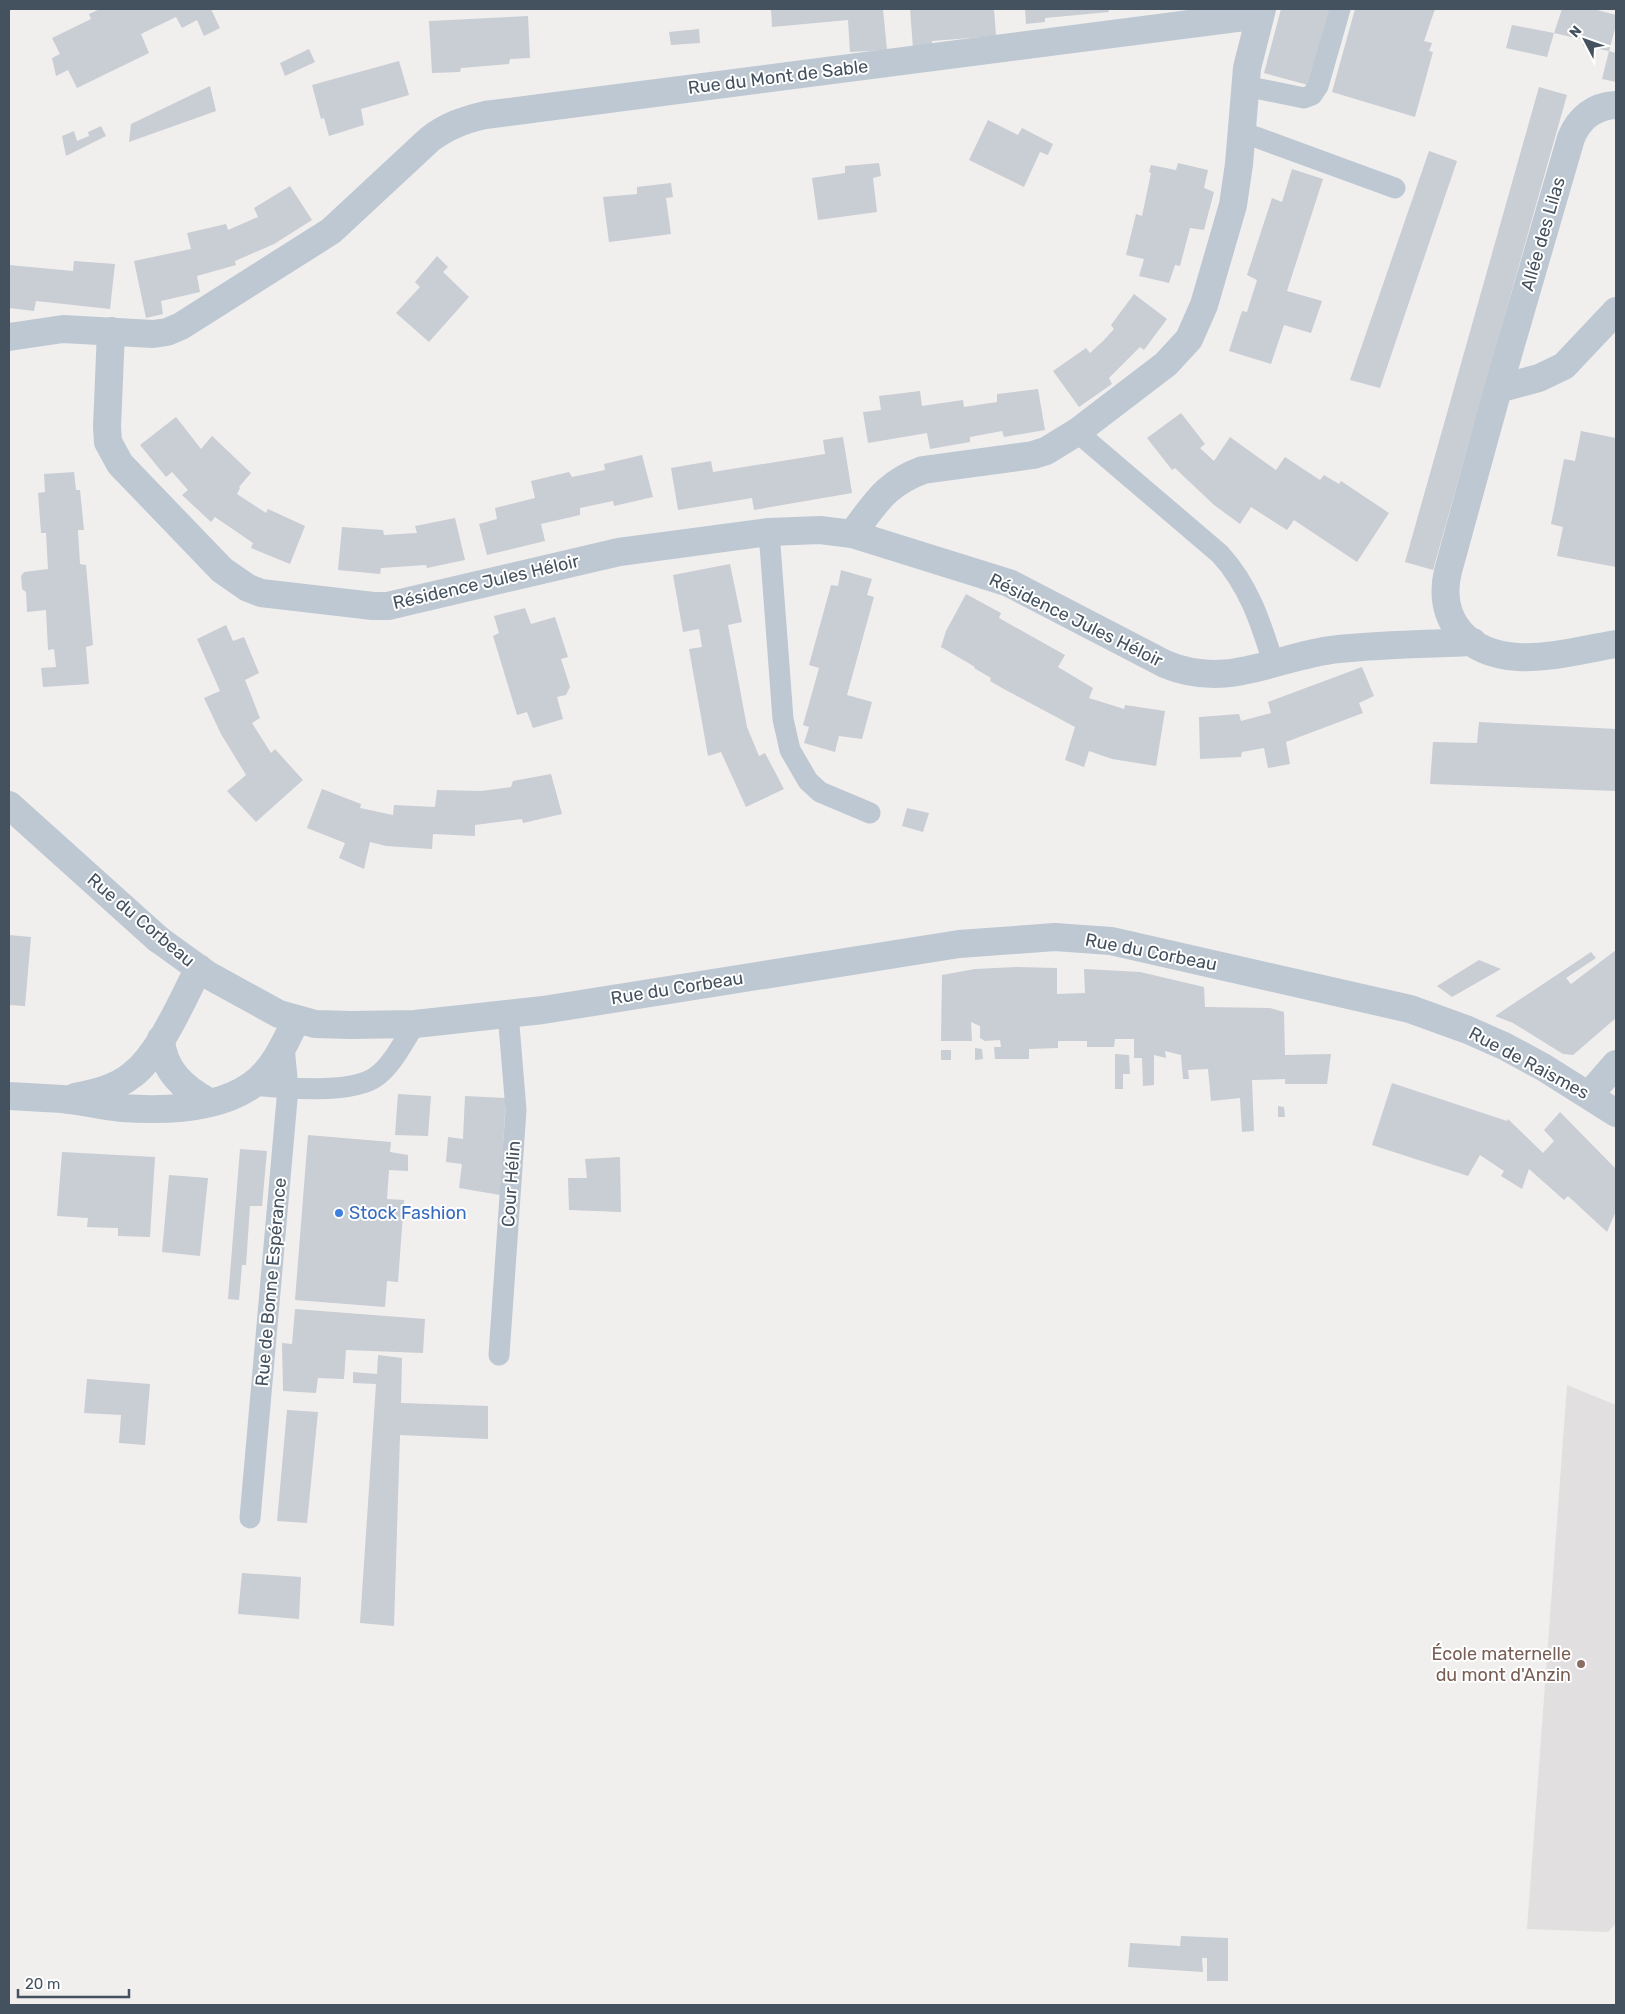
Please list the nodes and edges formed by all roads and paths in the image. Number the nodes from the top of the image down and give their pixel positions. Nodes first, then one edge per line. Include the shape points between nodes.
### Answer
1 (1340, 9) edge
2 (1261, 12) edge
3 (1245, 86) junction
4 (1616, 105) edge
5 (1242, 132) junction
6 (1395, 188) dead end
7 (1616, 311) edge
8 (111, 331) junction
9 (9, 337) edge
10 (1498, 389) junction
11 (1077, 432) junction
12 (769, 532) junction
13 (852, 534) junction
14 (1616, 644) edge
15 (1482, 646) junction
16 (1274, 665) junction
17 (9, 804) edge
18 (870, 813) dead end
19 (199, 968) junction
20 (1410, 1009) joint
21 (508, 1013) junction
22 (296, 1020) junction
23 (416, 1024) junction
24 (161, 1039) junction
25 (284, 1047) junction
26 (1616, 1064) edge
27 (252, 1085) junction
28 (288, 1088) junction
29 (1589, 1095) junction
30 (9, 1096) edge
31 (64, 1099) junction
32 (209, 1102) junction
33 (1616, 1113) edge
34 (499, 1355) dead end
35 (250, 1518) dead end

1 - 3 lane via 1318,86 1312,94 1304,98
2 - 3 street via 1250,51
2 - 8 street, Rue du Mont de Sable via 485,115 446,128 430,139 331,231 181,326 152,334
3 - 5 street
4 - 10 street, Allée des Lilas via 1606,105 1584,116 1571,138
5 - 6 lane
5 - 11 street via 1233,204 1204,305 1189,339 1166,364
7 - 10 street via 1564,366 1539,378
8 - 9 street via 63,329
8 - 12 street, Résidence Jules Héloir via 106,428 112,452 222,570 261,593 388,606 590,558
10 - 15 street, Allée des Lilas via 1445,585 1447,612 1452,622
11 - 13 street via 1033,456 923,470 908,476 893,483
11 - 16 lane via 1236,571 1256,607
12 - 13 street, Résidence Jules Héloir via 820,530
12 - 18 lane via 782,719 790,750 808,780 820,792
13 - 16 street, Résidence Jules Héloir via 1009,583 1180,670 1221,675
14 - 15 street, Résidence Jules Héloir via 1519,657
15 - 16 street, Résidence Jules Héloir via 1338,649
17 - 19 street, Rue du Corbeau via 158,939
19 - 22 street, Rue du Corbeau via 265,1007
19 - 24 street, Rue de Bonne Espérance
20 - 21 street, Rue du Corbeau via 1129,944 1055,937 936,947 583,1004
20 - 29 street, Rue de Raismes via 1504,1046
21 - 23 street, Rue du Corbeau
21 - 34 lane, Cour Hélin via 516,1110
22 - 23 street, Rue du Corbeau via 325,1025
22 - 25 street, Rue de Bonne Espérance
23 - 28 lane via 385,1069 369,1082 352,1087
24 - 31 street, Rue de Bonne Espérance via 147,1061 131,1077 94,1094
24 - 32 street via 165,1060 175,1076 187,1089
25 - 27 street, Rue de Bonne Espérance
25 - 28 lane, Rue de Bonne Espérance
26 - 29 street
27 - 28 lane
27 - 32 street, Rue de Bonne Espérance via 232,1096
28 - 35 lane, Rue de Bonne Espérance
29 - 33 street, Rue de Raismes
30 - 31 street, Rue de Bonne Espérance
31 - 32 street, Rue de Bonne Espérance via 123,1108 168,1108

